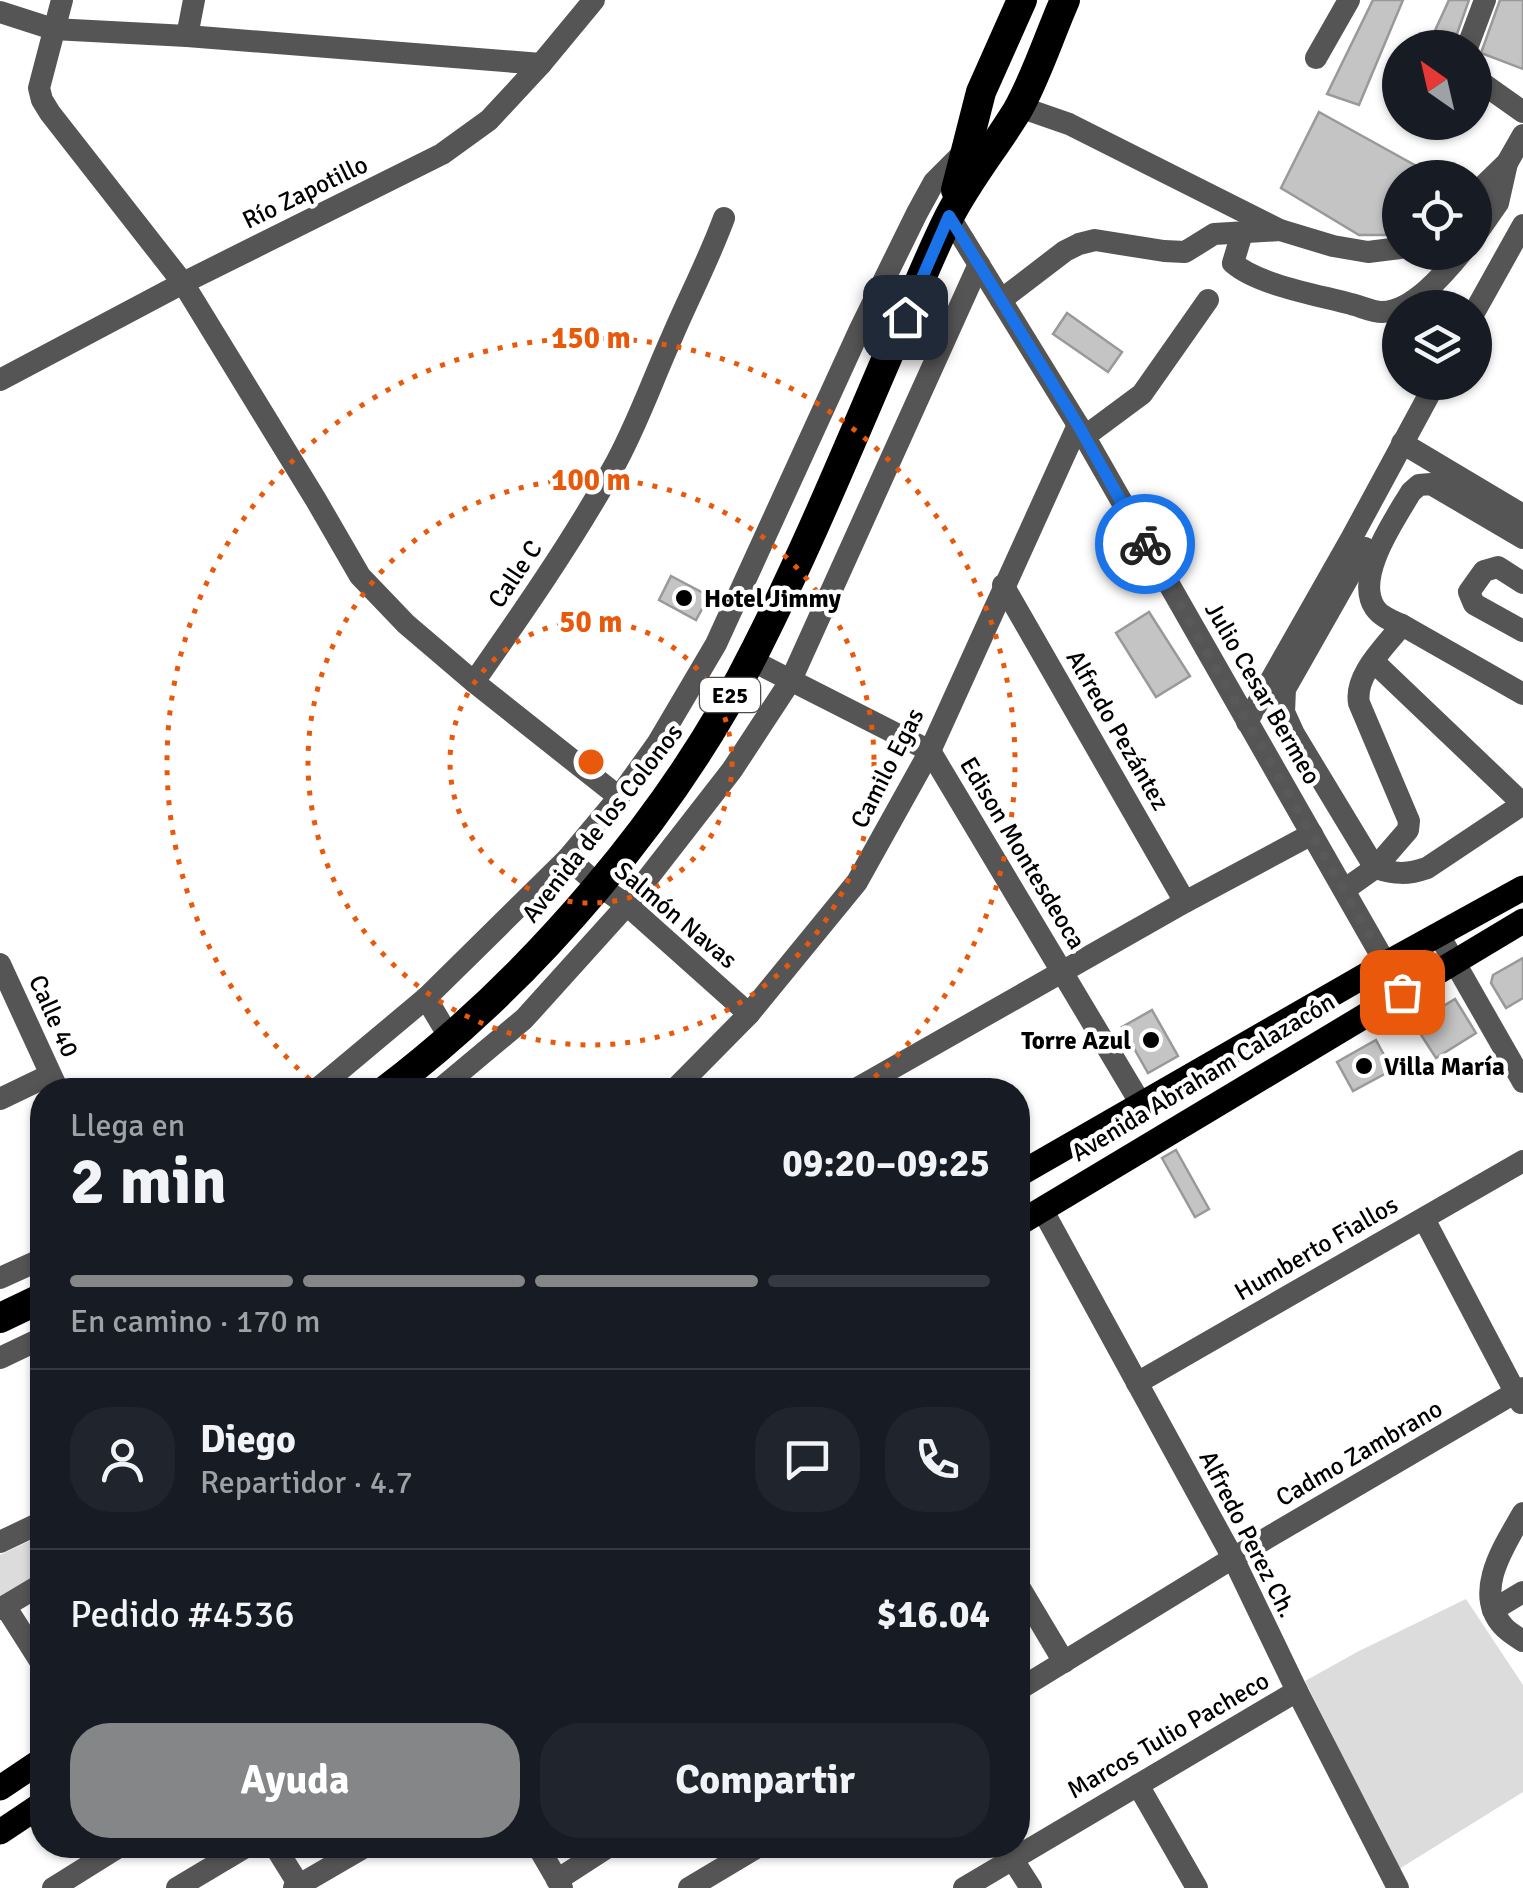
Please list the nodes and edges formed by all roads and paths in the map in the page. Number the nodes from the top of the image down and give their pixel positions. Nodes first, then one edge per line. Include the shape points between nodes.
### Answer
1 (62, 0) edge
2 (194, 0) edge
3 (594, 0) edge
4 (1022, 0) edge
5 (1064, 0) edge
6 (1349, 0) edge
7 (1485, 0) edge
8 (0, 12) edge
9 (53, 29) junction
10 (1474, 30) edge
11 (187, 36) junction
12 (1316, 58) dead end
13 (541, 64) junction
14 (1492, 90) edge
15 (1020, 107) junction
16 (1523, 112) edge
17 (1523, 136) edge
18 (966, 150) junction
19 (1507, 162) junction
20 (1492, 177) edge
21 (1492, 211) edge
22 (949, 216) junction
23 (724, 218) dead end
24 (1523, 225) edge
25 (1280, 230) junction
26 (1242, 234) junction
27 (1382, 250) edge
28 (979, 264) junction
29 (1447, 270) edge
30 (183, 283) junction
31 (1487, 290) edge
32 (1001, 300) junction
33 (1208, 300) dead end
34 (0, 380) edge
35 (1426, 400) edge
36 (1081, 431) junction
37 (1402, 443) junction
38 (1523, 516) edge
39 (1523, 538) edge
40 (1364, 547) junction
41 (1523, 583) edge
42 (1004, 585) junction
43 (1402, 625) junction
44 (1523, 630) edge
45 (751, 660) junction
46 (1374, 662) junction
47 (791, 680) junction
48 (474, 682) junction
49 (1523, 694) edge
50 (1248, 722) junction
51 (930, 750) junction
52 (619, 797) junction
53 (1523, 804) edge
54 (1312, 834) junction
55 (568, 858) junction
56 (1374, 868) junction
57 (598, 885) junction
58 (1523, 888) edge
59 (1344, 890) junction
60 (1185, 902) junction
61 (627, 905) junction
62 (1523, 922) edge
63 (1439, 935) junction
64 (1454, 962) junction
65 (0, 964) edge
66 (1386, 964) junction
67 (1062, 971) junction
68 (1402, 992) junction
69 (426, 998) junction
70 (749, 1014) junction
71 (450, 1038) junction
72 (52, 1078) edge
73 (330, 1078) edge
74 (401, 1078) edge
75 (453, 1078) edge
76 (686, 1078) edge
77 (875, 1078) edge
78 (1523, 1082) edge
79 (30, 1090) edge
80 (0, 1099) edge
81 (1141, 1104) junction
82 (1523, 1162) edge
83 (1030, 1167) edge
84 (1042, 1209) junction
85 (1030, 1216) edge
86 (1424, 1219) junction
87 (30, 1264) edge
88 (0, 1278) edge
89 (30, 1304) edge
90 (0, 1318) edge
91 (30, 1344) edge
92 (0, 1358) edge
93 (1137, 1383) junction
94 (1521, 1395) edge
95 (1523, 1513) edge
96 (30, 1528) edge
97 (0, 1542) edge
98 (1233, 1558) junction
99 (30, 1591) edge
100 (1523, 1592) edge
101 (1492, 1598) junction
102 (2, 1608) edge
103 (1030, 1609) edge
104 (1523, 1641) edge
105 (30, 1647) edge
106 (1064, 1662) junction
107 (1030, 1683) edge
108 (1297, 1691) junction
109 (30, 1768) edge
110 (1138, 1785) junction
111 (0, 1788) edge
112 (30, 1812) edge
113 (0, 1832) edge
114 (1030, 1841) edge
115 (101, 1858) edge
116 (227, 1858) edge
117 (281, 1858) edge
118 (346, 1858) edge
119 (545, 1858) edge
120 (594, 1858) edge
121 (721, 1858) edge
122 (1001, 1858) edge
123 (1012, 1858) edge
124 (560, 1884) edge
125 (296, 1887) edge
126 (52, 1888) edge
127 (176, 1888) edge
128 (689, 1888) edge
129 (964, 1888) edge
130 (1031, 1888) edge
131 (1198, 1888) edge
132 (1398, 1888) edge

1 - 9 street
2 - 11 street
3 - 13 street, Río Zapotillo
4 - 18 highway, Avenida de los Colonos / E25 via 981,92
5 - 15 highway, Avenida de los Colonos / E25
6 - 12 street
7 - 10 street
8 - 9 street
9 - 11 street
9 - 30 street via 42,100
11 - 13 street
13 - 30 street, Río Zapotillo via 489,120 442,154
14 - 16 street
15 - 22 highway, Avenida de los Colonos / E25
15 - 25 street via 1069,124
17 - 19 street
18 - 22 highway, Avenida de los Colonos / E25
18 - 52 street via 934,182 917,213 716,644
19 - 20 street
19 - 21 street
22 - 28 street, Julio Cesar Bermeo
22 - 45 highway, Avenida de los Colonos / E25
23 - 48 street, Calle C via 614,467
24 - 31 street
25 - 26 street
25 - 27 street via 1333,246
26 - 29 street via 1233,262 1240,269 1382,312 1408,303
26 - 32 street via 1214,234 1185,252 1095,240 1079,244
28 - 32 street, Julio Cesar Bermeo
28 - 47 street
30 - 34 street, Río Zapotillo
30 - 48 street via 360,576
32 - 36 street, Julio Cesar Bermeo
33 - 36 street via 1142,394
35 - 37 street
36 - 42 street, Camilo Egas
36 - 50 street, Julio Cesar Bermeo
37 - 38 street
37 - 40 street
39 - 40 street via 1430,484 1411,492
40 - 43 street via 1376,611
40 - 50 street
40 - 56 street via 1285,689 1284,712
41 - 44 street via 1498,567 1484,570 1469,592 1474,604
42 - 51 street, Camilo Egas
42 - 60 street, Alfredo Pezántez
43 - 46 street
43 - 49 street
45 - 47 street, Edison Montesdeoca
45 - 57 highway, Avenida de los Colonos / E25 via 708,735
46 - 53 street
46 - 56 street via 1359,686 1359,704 1409,822
47 - 51 street, Edison Montesdeoca
47 - 61 street via 732,770
48 - 52 street
50 - 54 street, Julio Cesar Bermeo
51 - 67 street, Edison Montesdeoca
51 - 70 street, Camilo Egas via 858,882
52 - 55 street
53 - 56 street via 1427,868 1397,874
54 - 59 street, Julio Cesar Bermeo
54 - 60 street
55 - 57 street, Salmón Navas
55 - 69 street
56 - 59 street
57 - 61 street, Salmón Navas
57 - 71 highway, Avenida de los Colonos / E25 via 548,944
58 - 63 main road, Avenida Abraham Calazacón
59 - 66 street, Julio Cesar Bermeo
60 - 67 street
61 - 70 street, Salmón Navas
61 - 75 street via 524,1019
62 - 64 main road, Avenida Abraham Calazacón
63 - 64 street
63 - 66 main road, Avenida Abraham Calazacón
64 - 68 main road, Avenida Abraham Calazacón
64 - 78 street
65 - 72 street, Calle 40
66 - 68 street, Julio Cesar Bermeo
66 - 81 main road, Avenida Abraham Calazacón
67 - 77 street
67 - 81 street, Edison Montesdeoca
68 - 84 main road, Avenida Abraham Calazacón
69 - 71 street
69 - 73 street
70 - 76 street, Camilo Egas
71 - 74 highway, Avenida de los Colonos / E25
79 - 80 street
81 - 83 main road, Avenida Abraham Calazacón
82 - 86 street, Humberto Fiallos
84 - 85 main road, Avenida Abraham Calazacón
84 - 93 street, Alfredo Perez Ch.
86 - 93 street, Humberto Fiallos
86 - 94 street
87 - 88 street
89 - 90 highway
91 - 92 street
93 - 98 street, Alfredo Perez Ch.
94 - 98 street, Cadmo Zambrano
95 - 101 street via 1498,1559
96 - 97 street
98 - 106 street, Cadmo Zambrano
98 - 108 street, Alfredo Perez Ch.
99 - 102 street
100 - 101 street
101 - 104 street via 1503,1626
102 - 105 street
103 - 106 street
106 - 107 street, Cadmo Zambrano
108 - 110 street, Marcos Tulio Pacheco
108 - 132 street, Alfredo Perez Ch.
109 - 111 main road
110 - 114 street, Marcos Tulio Pacheco
110 - 131 street
112 - 113 main road
115 - 126 street
116 - 127 street
117 - 125 street
118 - 125 street
119 - 124 street
120 - 124 street
121 - 128 street
122 - 129 street, Marcos Tulio Pacheco
123 - 130 street

